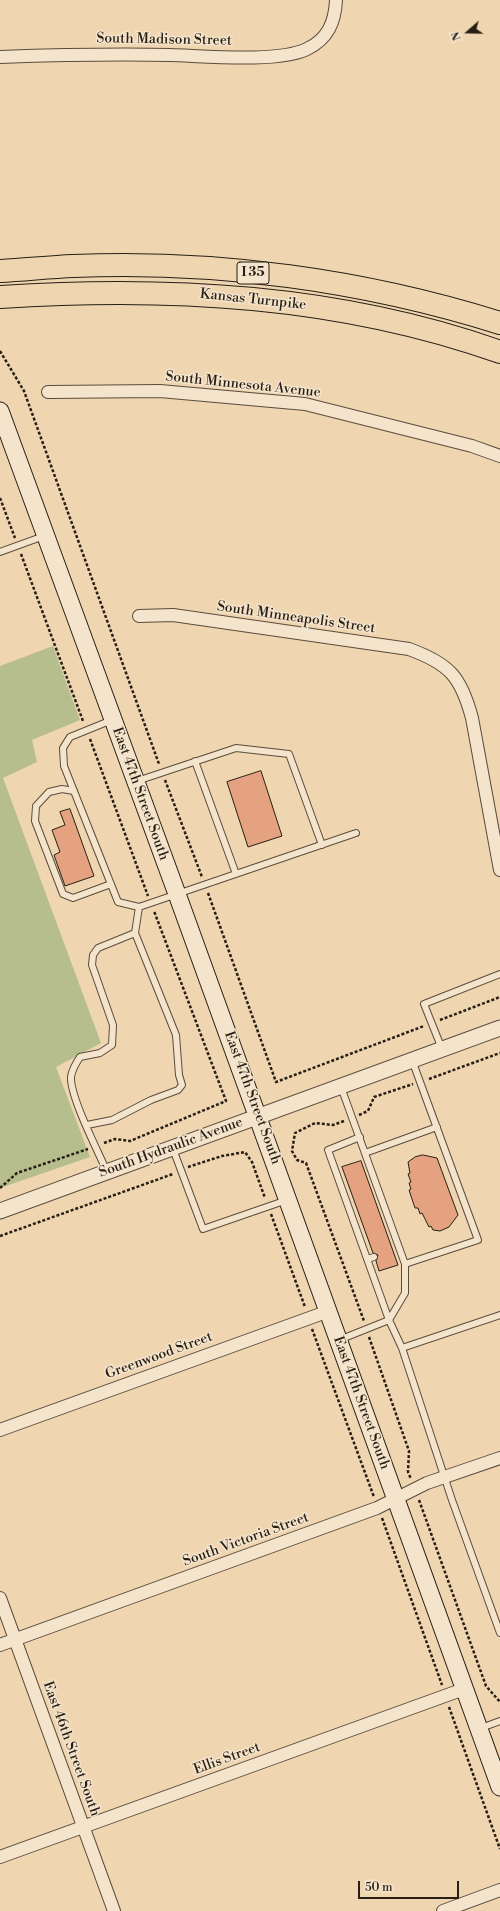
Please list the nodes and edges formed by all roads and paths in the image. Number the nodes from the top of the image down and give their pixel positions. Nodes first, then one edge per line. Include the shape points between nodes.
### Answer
1 (336, 0) edge
2 (0, 56) edge
3 (0, 271) edge
4 (2, 296) edge
5 (500, 323) edge
6 (500, 352) edge
7 (48, 392) dead end
8 (0, 411) edge
9 (4, 432) edge
10 (500, 456) edge
11 (46, 535) junction
12 (0, 552) edge
13 (139, 616) dead end
14 (113, 720) junction
15 (195, 761) junction
16 (136, 781) junction
17 (74, 791) junction
18 (356, 833) dead end
19 (322, 845) junction
20 (500, 870) edge
21 (236, 874) junction
22 (111, 884) junction
23 (177, 894) junction
24 (139, 907) junction
25 (135, 933) junction
26 (500, 974) edge
27 (500, 1028) edge
28 (442, 1049) junction
29 (500, 1053) edge
30 (412, 1060) junction
31 (420, 1082) junction
32 (341, 1086) junction
33 (258, 1116) junction
34 (352, 1117) junction
35 (87, 1125) junction
36 (436, 1127) junction
37 (360, 1137) junction
38 (173, 1148) junction
39 (365, 1153) junction
40 (181, 1170) junction
41 (107, 1172) junction
42 (347, 1182) dead end
43 (340, 1184) junction
44 (378, 1187) junction
45 (371, 1189) dead end
46 (352, 1195) dead end
47 (345, 1198) junction
48 (288, 1199) junction
49 (383, 1203) junction
50 (377, 1205) dead end
51 (268, 1206) junction
52 (0, 1211) edge
53 (358, 1212) dead end
54 (351, 1214) junction
55 (389, 1218) junction
56 (382, 1220) dead end
57 (364, 1227) dead end
58 (356, 1230) junction
59 (0, 1236) edge
60 (368, 1241) dead end
61 (361, 1243) junction
62 (399, 1248) junction
63 (393, 1250) dead end
64 (374, 1257) dead end
65 (366, 1259) junction
66 (405, 1264) junction
67 (328, 1311) junction
68 (500, 1315) edge
69 (308, 1318) junction
70 (389, 1320) junction
71 (366, 1329) junction
72 (339, 1340) junction
73 (402, 1348) junction
74 (0, 1430) edge
75 (500, 1458) edge
76 (445, 1477) junction
77 (415, 1489) junction
78 (396, 1499) junction
79 (378, 1508) junction
80 (0, 1598) edge
81 (500, 1633) edge
82 (15, 1640) junction
83 (0, 1646) edge
84 (464, 1689) junction
85 (445, 1696) junction
86 (500, 1702) edge
87 (500, 1721) edge
88 (479, 1729) junction
89 (496, 1765) edge
90 (500, 1787) edge
91 (83, 1827) junction
92 (500, 1849) edge
93 (0, 1857) edge
94 (500, 1890) edge
95 (114, 1911) edge
96 (443, 1911) edge

1 - 2 street, South Madison Street via 334,20 324,37 306,50 268,57 109,54
3 - 5 highway, Kansas Turnpike / I 35 via 73,266 220,269 342,285 404,297
4 - 6 highway, Kansas Turnpike / I 35 via 117,292 179,293 260,299 369,316
7 - 10 street, South Minnesota Avenue via 160,391 305,404 472,446
8 - 9 main road, East 47th Street South
9 - 11 main road, East 47th Street South
11 - 12 lane
11 - 14 main road, East 47th Street South
13 - 20 street, South Minneapolis Street via 173,615 409,649 434,658 459,683 467,698
14 - 16 main road, East 47th Street South
14 - 17 lane via 70,737 63,748 64,766
15 - 16 lane
15 - 19 lane via 236,748 289,754
15 - 21 lane
16 - 23 main road, East 47th Street South
17 - 22 lane
17 - 22 lane via 62,789 49,792 36,806 36,821 63,894 73,898
18 - 19 lane
19 - 21 lane
21 - 23 lane
22 - 24 lane via 118,902
23 - 24 lane
23 - 33 main road, East 47th Street South
24 - 25 lane
25 - 35 lane via 98,948 93,956 92,965 113,1025 112,1045 100,1053 80,1057 71,1077 73,1092
25 - 35 lane via 176,1035 182,1085 178,1090 151,1100 112,1120
26 - 28 lane via 424,1004
27 - 28 street, South Hydraulic Avenue
28 - 30 street, South Hydraulic Avenue
29 - 31 path
30 - 31 lane
30 - 32 street, South Hydraulic Avenue
31 - 34 path via 374,1098 368,1111
31 - 36 lane
32 - 33 street, South Hydraulic Avenue
32 - 34 lane
33 - 38 street, South Hydraulic Avenue
33 - 48 main road, East 47th Street South
34 - 37 lane
34 - 71 path via 333,1125 315,1123 295,1133 292,1151 297,1160 306,1162
35 - 41 lane
36 - 39 lane
36 - 66 lane via 478,1240
37 - 39 lane
37 - 43 lane via 328,1150
38 - 40 lane
38 - 41 street, South Hydraulic Avenue
39 - 44 lane via 369,1174
40 - 51 path via 222,1156 245,1152 252,1162
40 - 51 lane via 203,1229
40 - 59 path
41 - 52 street, South Hydraulic Avenue
42 - 43 lane
43 - 47 lane
44 - 45 lane
44 - 49 lane
46 - 47 lane
47 - 54 lane
48 - 51 lane
48 - 67 main road, East 47th Street South
49 - 50 lane
49 - 55 lane
51 - 69 path
53 - 54 lane
54 - 58 lane
55 - 56 lane
55 - 62 lane via 390,1233
57 - 58 lane
58 - 61 lane
60 - 61 lane
61 - 65 lane
62 - 63 lane
62 - 66 lane
64 - 65 lane
65 - 70 lane
66 - 70 lane via 405,1293
67 - 69 street, Greenwood Street
67 - 72 main road, East 47th Street South
68 - 73 lane
69 - 74 street, Greenwood Street
69 - 79 path
70 - 71 lane
70 - 73 lane
71 - 72 lane
71 - 77 path via 409,1451 408,1472
72 - 78 main road, East 47th Street South
73 - 76 lane
75 - 76 street, South Victoria Street
76 - 77 street, South Victoria Street
76 - 81 lane
77 - 78 street, South Victoria Street
77 - 86 path via 486,1686
78 - 79 street, South Victoria Street
78 - 84 main road, East 47th Street South
79 - 82 street, South Victoria Street
79 - 85 path
80 - 82 street, East 46th Street South
82 - 83 street, South Victoria Street
82 - 91 street, East 46th Street South
84 - 85 street, Ellis Street
84 - 88 main road, East 47th Street South
85 - 91 street, Ellis Street
85 - 92 path
87 - 88 lane
88 - 89 main road, East 47th Street South
89 - 90 main road, East 47th Street South
91 - 93 street, Ellis Street
91 - 95 street, East 46th Street South
94 - 96 street

